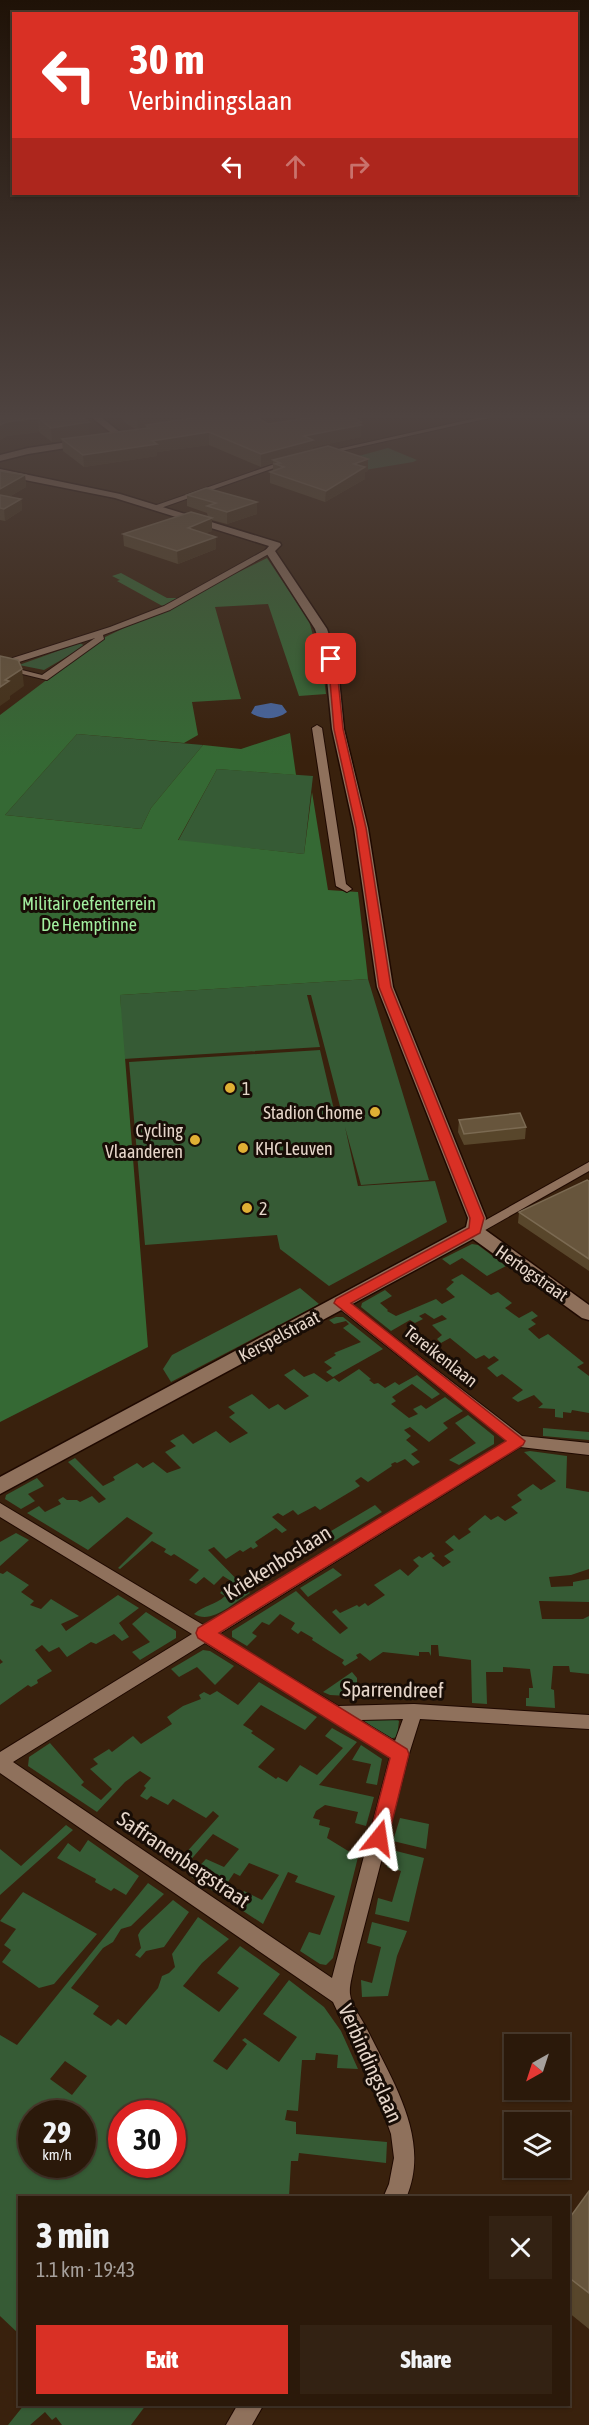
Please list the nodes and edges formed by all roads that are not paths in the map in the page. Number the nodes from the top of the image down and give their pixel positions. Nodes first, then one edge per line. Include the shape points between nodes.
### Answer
1 (229, 530) edge
2 (270, 551) junction
3 (112, 629) junction
4 (0, 666) edge
5 (317, 728) dead end
6 (347, 889) dead end
7 (589, 1166) edge
8 (475, 1230) junction
9 (341, 1303) junction
10 (589, 1314) edge
11 (518, 1441) junction
12 (589, 1449) edge
13 (0, 1486) edge
14 (0, 1509) edge
15 (205, 1633) junction
16 (414, 1711) junction
17 (335, 1713) junction
18 (589, 1722) edge
19 (400, 1754) junction
20 (0, 1762) edge
21 (340, 1995) junction
22 (395, 2196) edge
23 (251, 2406) edge
24 (238, 2425) edge

1 - 2 street via 276,545
2 - 3 street via 167,608
2 - 8 street via 321,629 331,659 338,729 361,828 385,987 477,1218
3 - 4 street
3 - 4 street via 44,678
5 - 6 street via 341,886
7 - 8 street, Kerspelstraat
8 - 9 street, Kerspelstraat
8 - 10 street, Hertogstraat
9 - 11 street, Tereikenlaan
9 - 13 street, Kerspelstraat
11 - 12 street
11 - 15 street, Kriekenboslaan
14 - 15 street, Sparrendreef
15 - 17 street, Sparrendreef
15 - 20 street, Kriekenboslaan
16 - 17 street, Sparrendreef
16 - 18 street, Sparrendreef
16 - 19 street, Verbindingslaan
17 - 19 street
19 - 21 street, Verbindingslaan via 344,1966
20 - 21 street, Saffranenbergstraat
21 - 22 street, Verbindingslaan via 399,2121 405,2158
23 - 24 street

